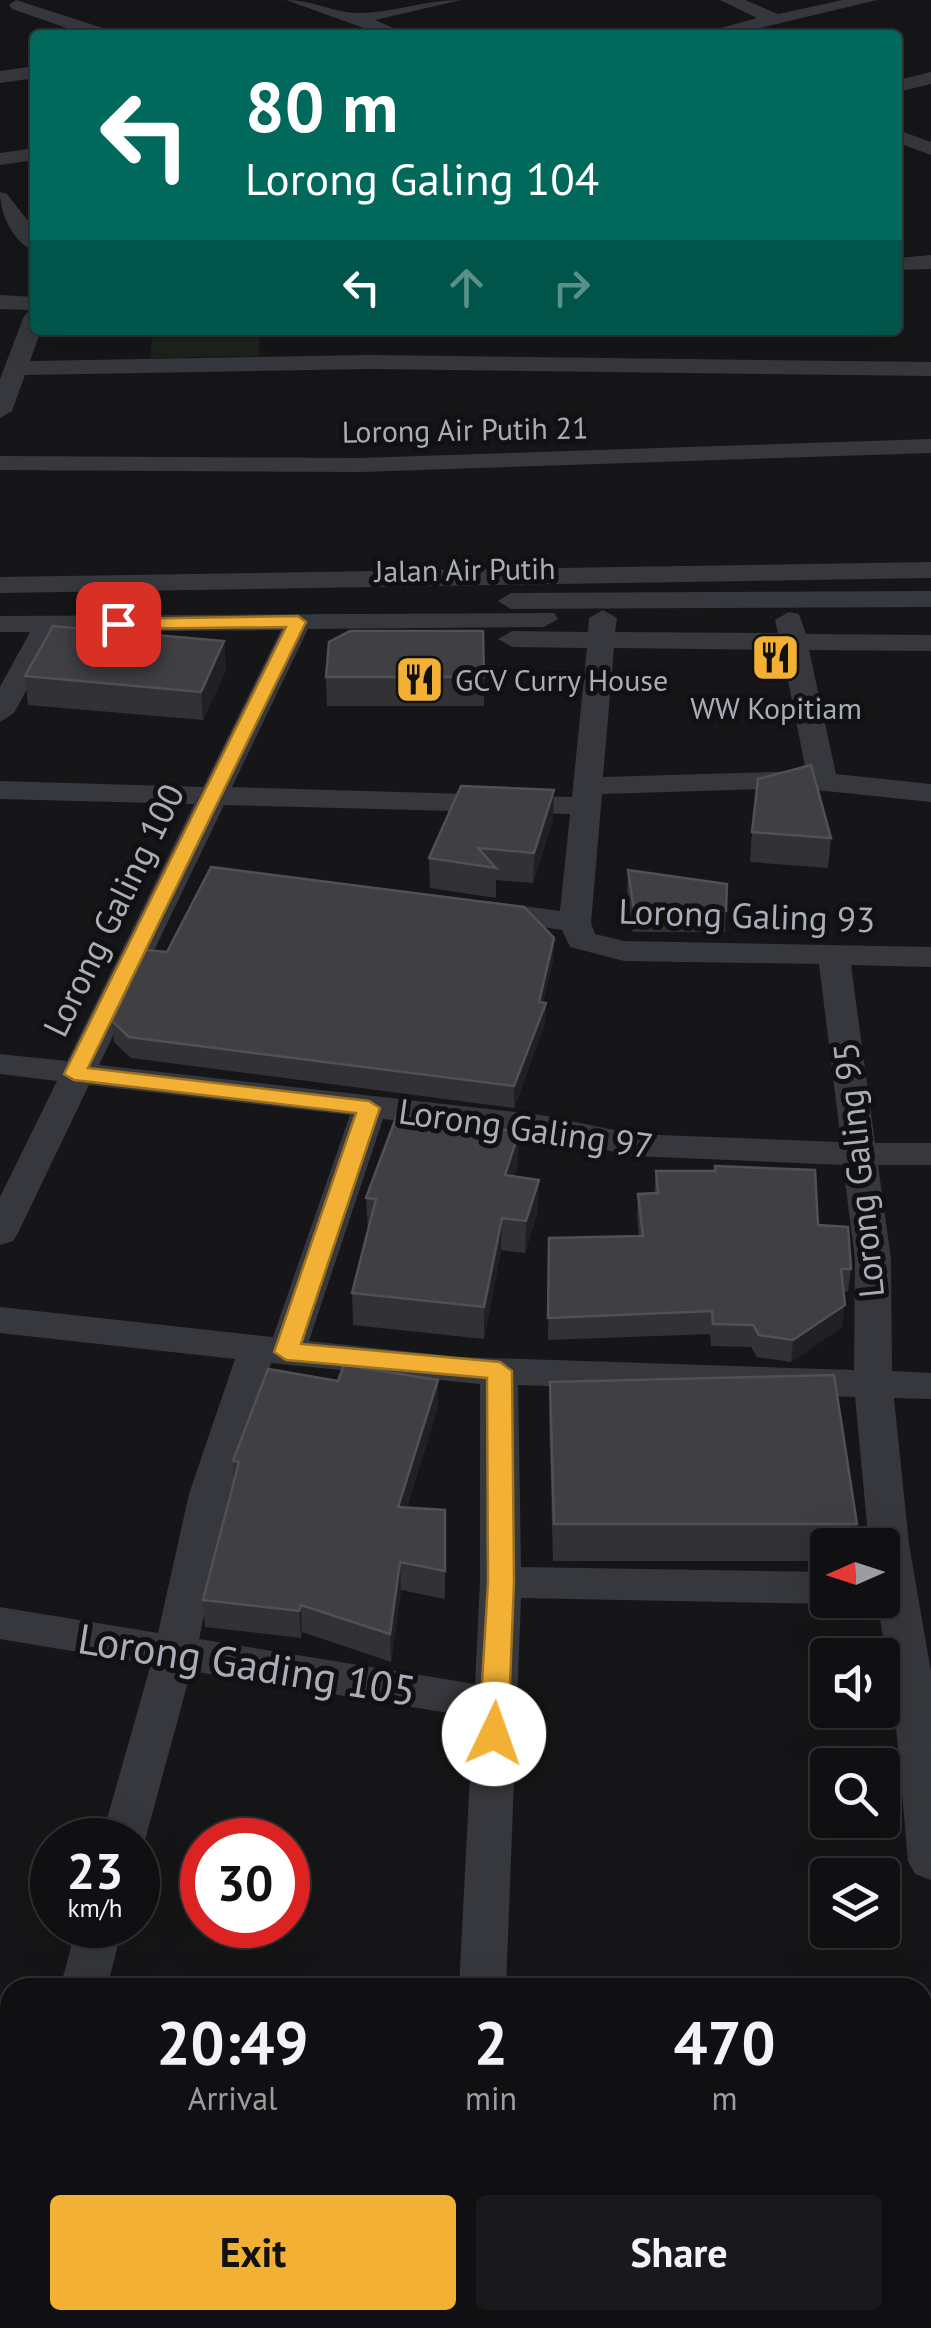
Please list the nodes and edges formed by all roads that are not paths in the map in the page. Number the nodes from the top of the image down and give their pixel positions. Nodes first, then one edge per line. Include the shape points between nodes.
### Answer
1 (42, 0) edge
2 (295, 0) edge
3 (452, 0) edge
4 (729, 0) edge
5 (868, 0) edge
6 (9, 6) edge
7 (354, 20) junction
8 (777, 20) junction
9 (89, 30) edge
10 (385, 30) edge
11 (729, 30) edge
12 (30, 73) edge
13 (0, 77) edge
14 (931, 78) edge
15 (902, 85) edge
16 (902, 138) edge
17 (931, 149) edge
18 (30, 155) edge
19 (0, 159) edge
20 (0, 198) edge
21 (30, 238) edge
22 (931, 262) edge
23 (902, 264) edge
24 (0, 302) edge
25 (30, 304) edge
26 (30, 330) edge
27 (16, 368) junction
28 (931, 369) edge
29 (0, 411) edge
30 (931, 446) edge
31 (0, 463) edge
32 (931, 570) edge
33 (0, 586) edge
34 (574, 588) junction
35 (350, 591) junction
36 (931, 599) edge
37 (931, 618) edge
38 (1, 620) edge
39 (602, 628) junction
40 (791, 630) junction
41 (293, 632) junction
42 (45, 633) junction
43 (931, 643) edge
44 (0, 713) edge
45 (823, 780) junction
46 (0, 790) edge
47 (931, 793) edge
48 (210, 796) junction
49 (587, 796) junction
50 (180, 864) junction
51 (219, 870) edge
52 (456, 906) edge
53 (575, 923) junction
54 (931, 956) edge
55 (834, 957) junction
56 (0, 1064) edge
57 (74, 1074) junction
58 (369, 1108) junction
59 (860, 1154) junction
60 (931, 1154) edge
61 (0, 1233) edge
62 (0, 1320) edge
63 (272, 1350) junction
64 (500, 1371) junction
65 (872, 1385) junction
66 (931, 1386) edge
67 (884, 1528) edge
68 (501, 1582) junction
69 (810, 1588) edge
70 (898, 1618) edge
71 (0, 1623) edge
72 (175, 1652) junction
73 (495, 1704) junction
74 (923, 1704) edge
75 (129, 1818) edge
76 (931, 1861) edge
77 (94, 1948) edge
78 (86, 1978) edge
79 (482, 1978) edge

1 - 6 street
2 - 7 street
3 - 7 street
4 - 8 street
5 - 8 street
6 - 9 street
7 - 10 street
8 - 11 street
12 - 13 street
14 - 15 street
16 - 17 street
18 - 19 street
20 - 21 street
22 - 23 street
24 - 25 street
26 - 27 street
27 - 28 street via 369,362
27 - 29 street
30 - 31 street, Lorong Air Putih 21 via 380,464
32 - 34 street via 786,572
33 - 35 street
34 - 35 street, Jalan Air Putih
34 - 36 street, Jalan Air Putih
35 - 38 street, Jalan Air Putih
37 - 40 street
38 - 42 street, Jalan Air Putih
39 - 40 street, Jalan Air Putih
39 - 41 street, Jalan Air Putih
39 - 49 street
40 - 43 street
40 - 45 street
41 - 42 street, Jalan Air Putih
41 - 48 street, Lorong Galing 100
42 - 44 street
45 - 47 street
45 - 49 street
46 - 48 street
48 - 49 street
48 - 50 street, Lorong Galing 100
49 - 53 street
50 - 51 street
50 - 57 street, Lorong Galing 100
52 - 53 street
53 - 55 street, Lorong Galing 93 via 581,940 601,949
54 - 55 street, Lorong Galing 93
55 - 59 street, Lorong Galing 95
56 - 57 street, Lorong Galing 97
57 - 58 street, Lorong Galing 97
57 - 61 street, Lorong Galing 100
58 - 59 street, Lorong Galing 97 via 541,1126 634,1145
58 - 63 street
59 - 60 street, Lorong Galing 97
59 - 65 street, Lorong Galing 95 via 873,1260
62 - 63 street
63 - 64 street
63 - 72 street via 209,1494
64 - 65 street
64 - 68 street
65 - 66 street
65 - 67 street, Lorong Galing 95
68 - 69 street
68 - 73 street
70 - 74 street, Lorong Galing 95
71 - 72 street, Lorong Gading 105
72 - 73 street, Lorong Gading 105
72 - 75 street
73 - 79 street
74 - 76 street, Lorong Galing 95
77 - 78 street

